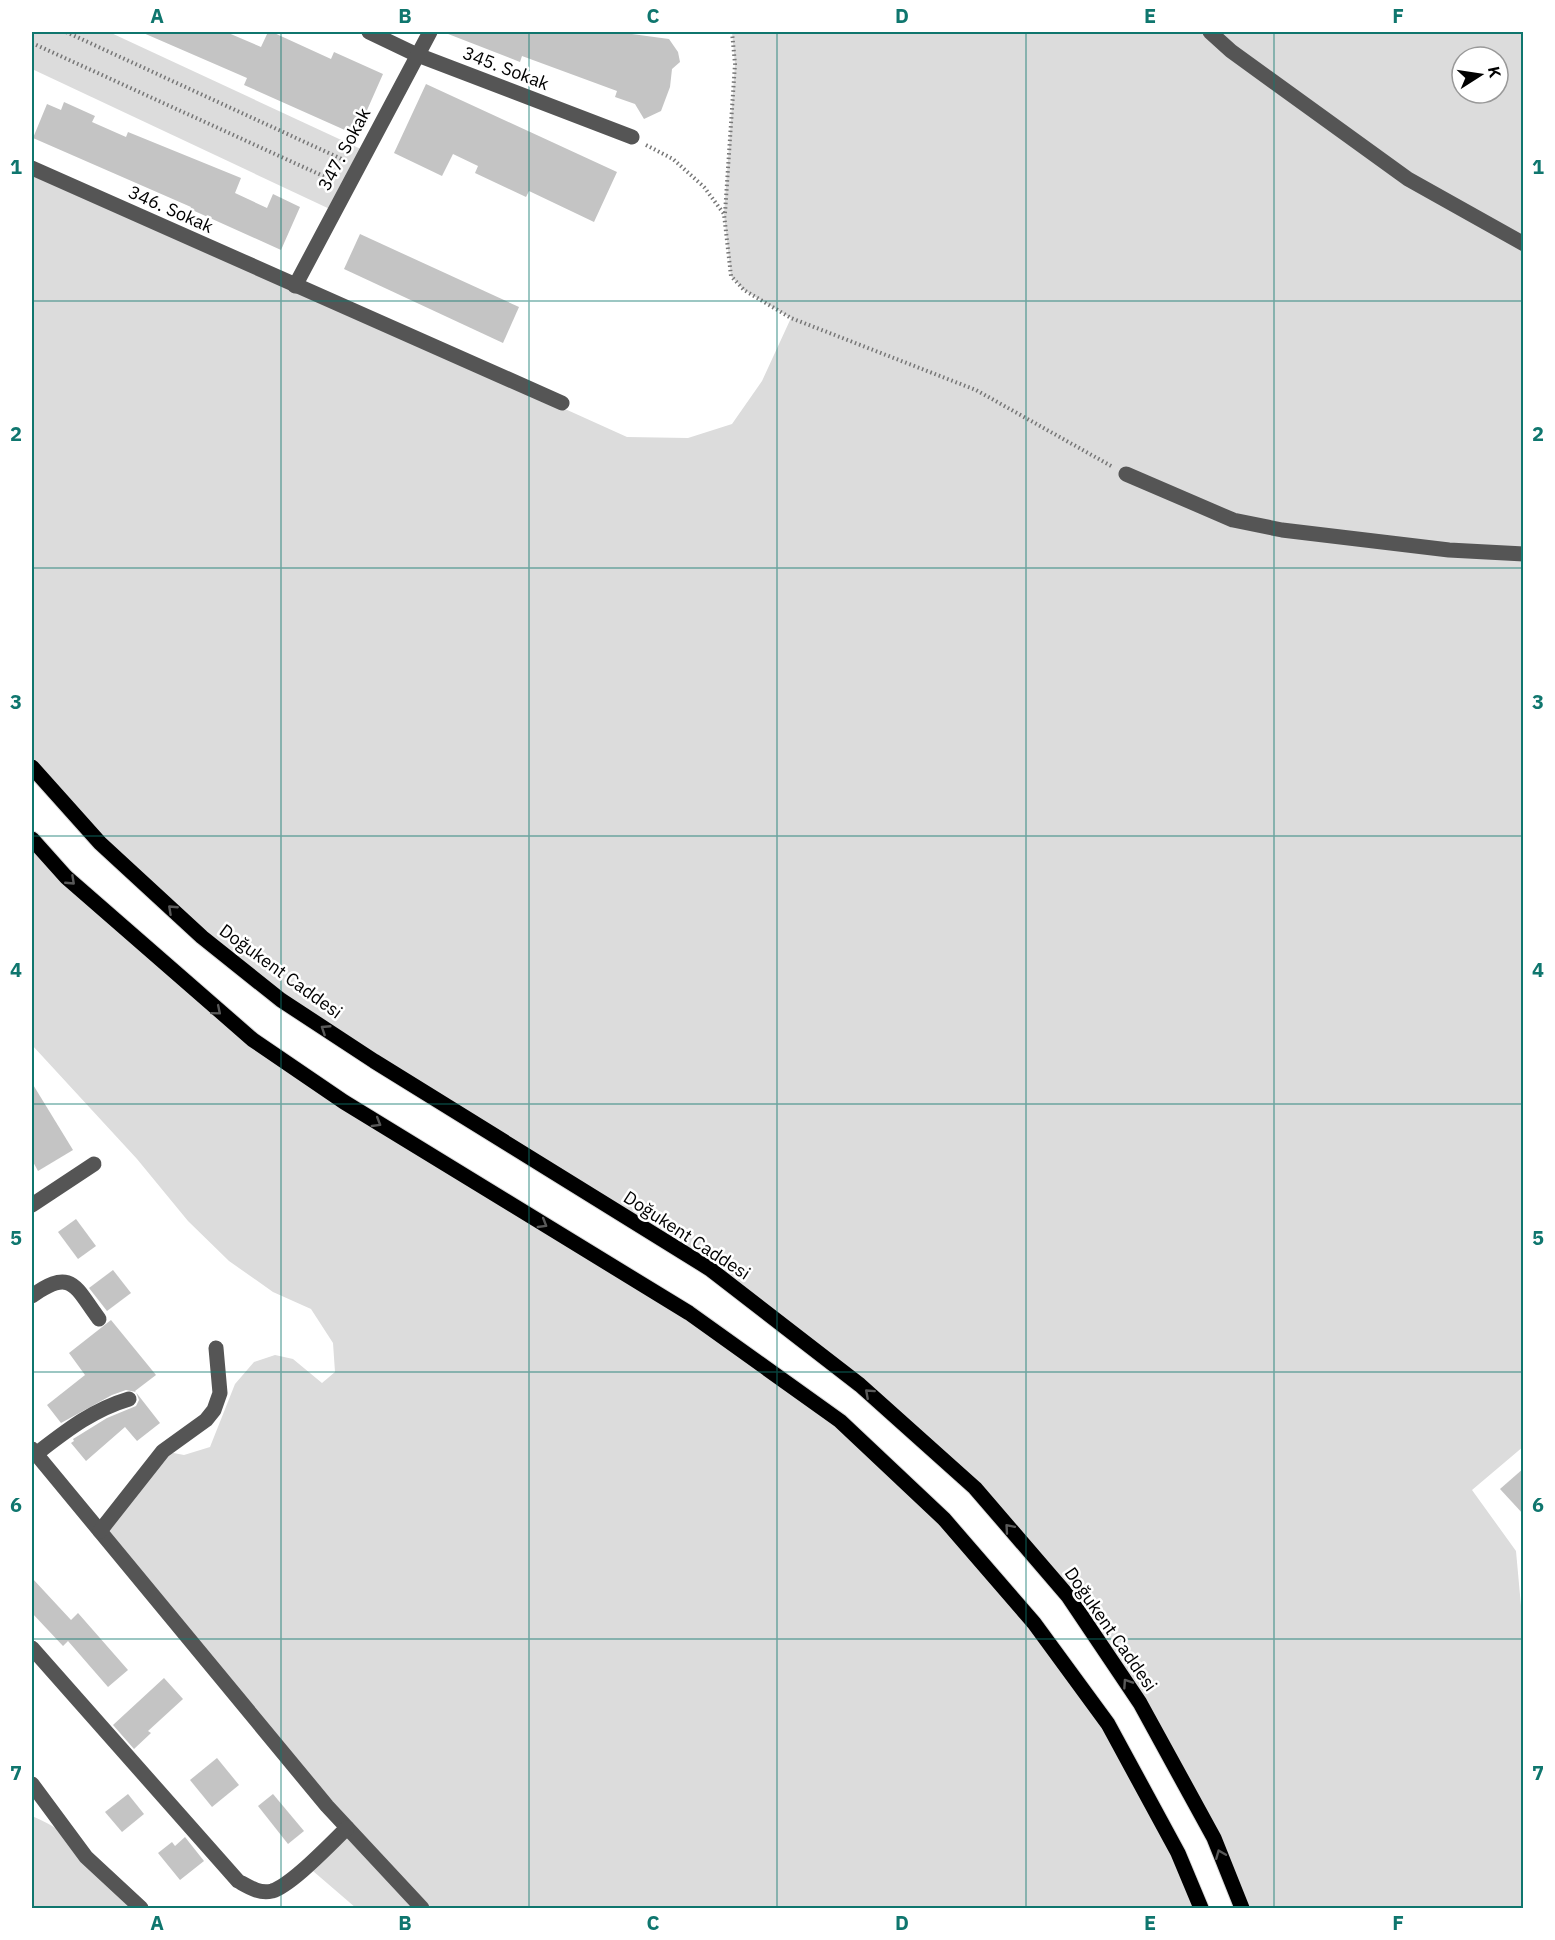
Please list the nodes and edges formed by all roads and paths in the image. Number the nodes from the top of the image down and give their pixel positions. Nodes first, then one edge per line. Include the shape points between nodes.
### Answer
1 (66, 32) edge
2 (369, 32) edge
3 (430, 32) edge
4 (732, 32) edge
5 (1210, 32) edge
6 (32, 43) edge
7 (415, 54) junction
8 (632, 137) joint
9 (357, 166) junction
10 (32, 168) edge
11 (346, 187) junction
12 (724, 214) junction
13 (1523, 244) edge
14 (295, 286) junction
15 (562, 403) dead end
16 (1126, 474) joint
17 (1524, 554) edge
18 (32, 767) edge
19 (32, 839) edge
20 (94, 1164) dead end
21 (32, 1205) edge
22 (32, 1296) edge
23 (99, 1319) dead end
24 (216, 1348) dead end
25 (129, 1399) dead end
26 (34, 1452) edge
27 (100, 1532) junction
28 (32, 1648) edge
29 (32, 1784) edge
30 (347, 1828) junction
31 (141, 1908) edge
32 (422, 1908) edge
33 (1201, 1908) edge
34 (1242, 1908) edge

1 - 9 path
2 - 7 street, 345. Sokak
3 - 7 street, 347. Sokak
4 - 12 path via 735,64
5 - 13 street via 1408,178
6 - 11 path
7 - 8 street, 345. Sokak
7 - 9 street, 347. Sokak
8 - 12 path via 673,159 704,187
9 - 11 street, 347. Sokak
10 - 14 street, 346. Sokak
11 - 14 street, 347. Sokak
12 - 16 path via 731,276 744,290 791,318 976,390
14 - 15 street, 346. Sokak
16 - 17 street via 1233,520 1282,530 1449,550
34 -> 18 main road, Doğukent Caddesi via 1214,1838 1140,1702 1068,1596 975,1488 860,1385 710,1269 280,1000 202,937 100,843
19 -> 33 main road via 66,877 253,1040 344,1102 689,1313 840,1421 944,1519 1034,1623 1108,1724 1178,1852
20 - 21 street
22 - 23 street via 64,1280 73,1284
24 - 27 street via 220,1394 214,1410 163,1451
25 - 26 street via 104,1407
26 - 27 street
27 - 30 street
28 - 30 street via 238,1881 255,1891 272,1891 287,1882
29 - 31 street via 86,1857
30 - 32 street

